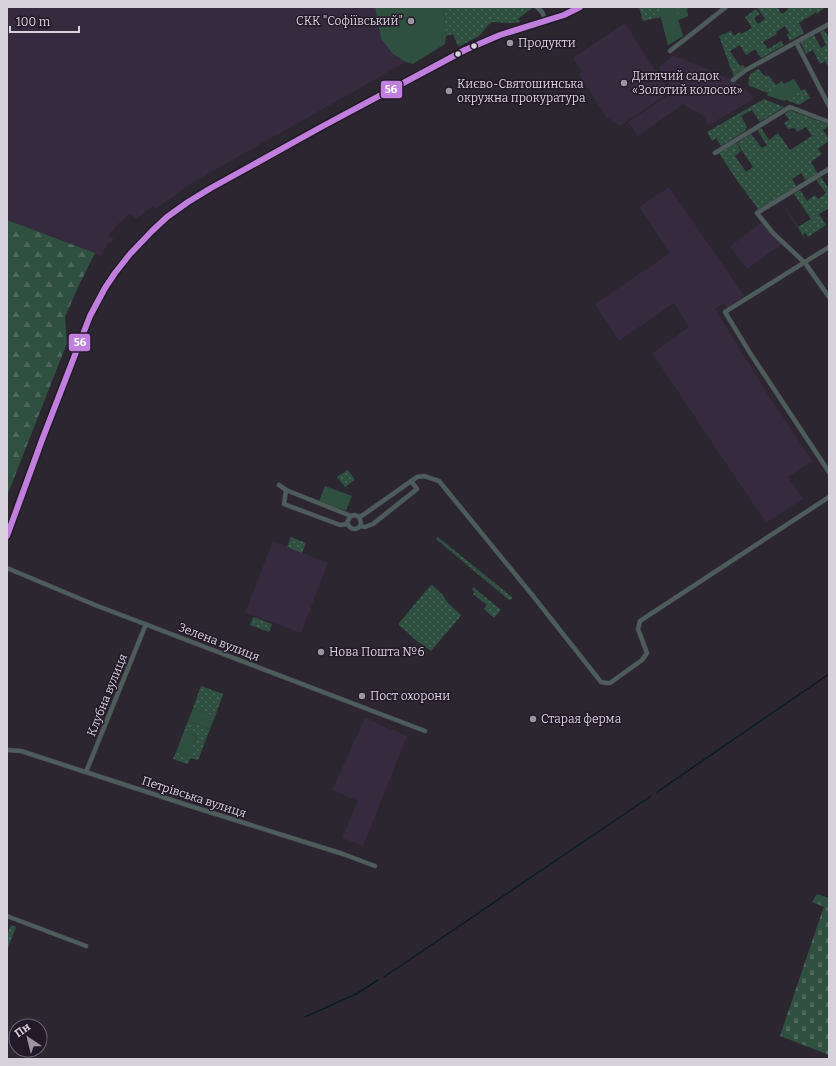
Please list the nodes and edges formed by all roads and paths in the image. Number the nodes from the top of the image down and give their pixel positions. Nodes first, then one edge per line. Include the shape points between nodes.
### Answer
1 (537, 7) edge
2 (580, 7) edge
3 (726, 7) edge
4 (546, 21) junction
5 (829, 24) edge
6 (796, 42) junction
7 (670, 51) dead end
8 (733, 80) dead end
9 (829, 106) edge
10 (829, 122) edge
11 (715, 153) dead end
12 (829, 169) edge
13 (829, 247) edge
14 (805, 262) junction
15 (829, 298) edge
16 (829, 472) edge
17 (411, 481) junction
18 (279, 485) dead end
19 (286, 490) junction
20 (829, 497) edge
21 (351, 516) junction
22 (359, 517) junction
23 (348, 524) junction
24 (360, 526) junction
25 (7, 536) edge
26 (7, 568) edge
27 (146, 624) junction
28 (425, 731) dead end
29 (7, 750) edge
30 (86, 772) junction
31 (375, 866) dead end
32 (7, 916) edge
33 (86, 946) dead end

1 - 4 street
2 - 4 main road
3 - 7 street
4 - 25 main road via 496,36 437,65 211,188 188,202 152,231 115,273 90,316
5 - 6 street
6 - 8 street
6 - 9 street
10 - 11 street via 790,107
12 - 14 street via 757,213 773,233
13 - 14 street
14 - 15 street
14 - 16 street via 725,312
17 - 20 street via 424,476 439,482 601,682 606,684 645,657 647,653 638,629 640,620
17 - 22 street
17 - 24 street via 417,489 373,524
18 - 19 street
19 - 21 street
19 - 23 street via 284,504 340,525
21 - 22 street
21 - 23 street
22 - 24 street
23 - 24 street via 352,529
26 - 27 street, Зелена вулиця
27 - 28 street, Зелена вулиця
27 - 30 street, Клубна вулиця
29 - 30 street, Петрівська вулиця via 21,751
30 - 31 street, Петрівська вулиця
32 - 33 street

